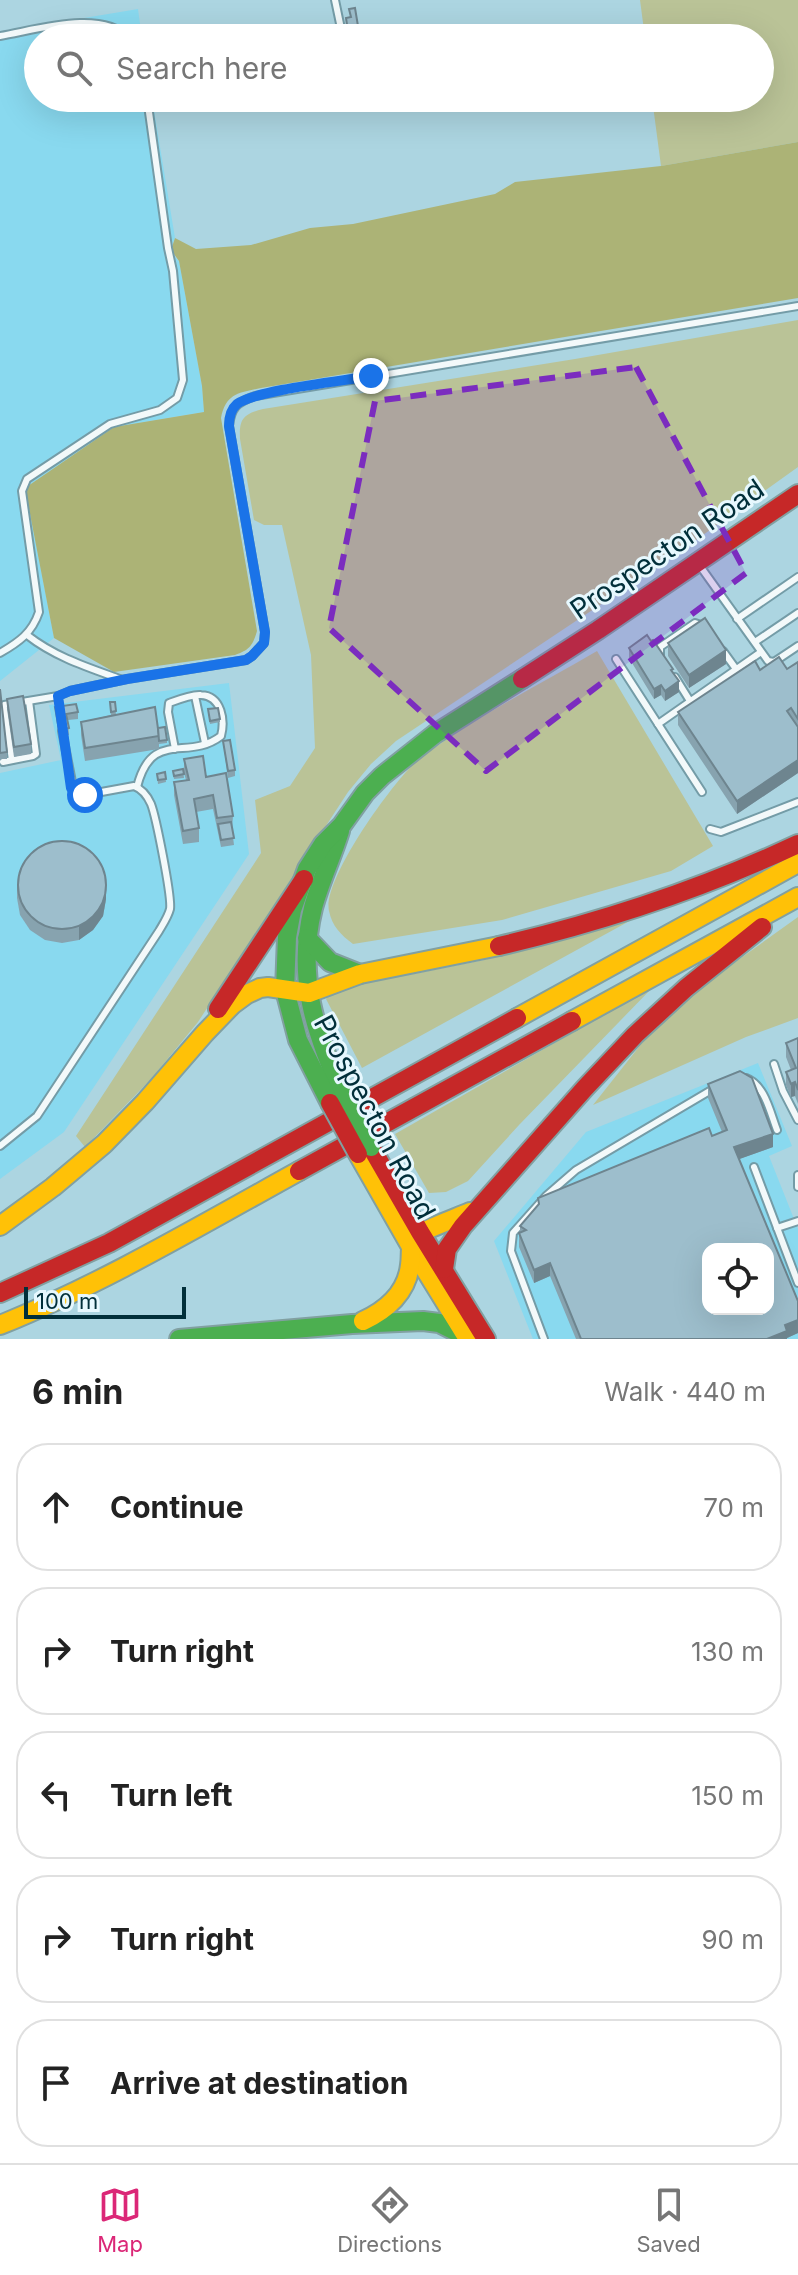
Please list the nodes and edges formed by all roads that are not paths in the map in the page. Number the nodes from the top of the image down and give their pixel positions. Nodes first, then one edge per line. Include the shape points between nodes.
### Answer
1 (335, 0) edge
2 (340, 24) edge
3 (24, 32) edge
4 (0, 36) edge
5 (149, 112) edge
6 (798, 306) edge
7 (798, 494) edge
8 (698, 562) junction
9 (798, 577) edge
10 (798, 613) edge
11 (737, 619) junction
12 (708, 629) edge
13 (27, 635) junction
14 (715, 639) edge
15 (755, 642) junction
16 (798, 646) edge
17 (761, 652) junction
18 (0, 653) edge
19 (616, 659) dead end
20 (736, 669) junction
21 (122, 680) junction
22 (58, 696) junction
23 (195, 696) junction
24 (29, 701) junction
25 (690, 701) junction
26 (59, 708) edge
27 (61, 721) edge
28 (658, 724) junction
29 (205, 743) junction
30 (175, 749) junction
31 (12, 760) junction
32 (3, 762) dead end
33 (137, 787) junction
34 (702, 792) dead end
35 (798, 802) edge
36 (342, 825) junction
37 (710, 829) dead end
38 (798, 844) edge
39 (798, 863) edge
40 (304, 879) junction
41 (798, 898) edge
42 (307, 938) junction
43 (360, 974) junction
44 (285, 990) junction
45 (307, 994) junction
46 (196, 1042) junction
47 (774, 1064) dead end
48 (737, 1078) edge
49 (724, 1084) edge
50 (337, 1099) junction
51 (798, 1120) edge
52 (777, 1130) dead end
53 (0, 1146) edge
54 (754, 1167) dead end
55 (798, 1177) edge
56 (798, 1187) edge
57 (482, 1205) junction
58 (798, 1221) edge
59 (0, 1226) edge
60 (777, 1228) junction
61 (415, 1239) junction
62 (444, 1269) junction
63 (798, 1283) edge
64 (0, 1293) edge
65 (352, 1324) junction
66 (0, 1325) edge
67 (474, 1338) edge
68 (179, 1339) edge
69 (544, 1339) edge

1 - 2 lane
3 - 4 lane
5 - 13 lane via 173,271 181,390 160,410 110,424 24,484 39,612
6 - 21 lane via 238,403 229,426 264,643 246,660
7 - 8 main road, Prospecton Road
8 - 11 lane
8 - 36 main road, Prospecton Road via 435,734 365,793
9 - 11 lane
10 - 15 lane
11 - 15 lane
12 - 25 lane via 695,623 659,651
13 - 18 lane
13 - 21 lane via 69,661
14 - 20 lane
15 - 17 lane
16 - 17 lane via 772,662
17 - 20 lane
19 - 28 lane
20 - 25 lane
21 - 22 lane
22 - 24 lane
22 - 26 lane
23 - 29 lane
23 - 29 lane via 214,701 223,718 221,736
23 - 30 lane via 169,703
24 - 31 lane via 36,754
24 - 31 lane via 4,705
25 - 28 lane
27 - 33 lane via 74,792
28 - 34 lane
29 - 30 lane
30 - 33 lane via 148,760
31 - 32 lane
33 - 53 lane via 151,804 170,902 168,916 37,1116
35 - 37 lane via 721,832
36 - 40 main road, Prospecton Road via 315,855
36 - 42 main road, Prospecton Road
38 - 43 main road via 678,895 577,926
39 - 64 main road via 109,1243
40 - 44 main road, Prospecton Road via 287,937
40 - 46 main road
41 - 57 main road via 662,1009
41 - 66 main road via 144,1256
42 - 43 main road via 332,964
42 - 45 main road, Prospecton Road
43 - 45 main road
44 - 45 main road
44 - 46 main road via 257,988 236,1001
44 - 50 main road, Prospecton Road via 298,1040
45 - 50 main road, Prospecton Road
46 - 59 main road via 96,1152
47 - 51 lane
48 - 52 lane via 758,1085
49 - 69 lane via 576,1170 513,1233 511,1251
50 - 61 main road, Prospecton Road, bridge
54 - 60 lane
55 - 56 lane
57 - 61 main road
57 - 62 main road via 449,1244
58 - 60 lane
60 - 63 lane
61 - 62 main road, Prospecton Road
61 - 65 main road via 401,1293 374,1317
61 - 67 main road, Prospecton Road
62 - 67 main road, Prospecton Road
65 - 67 main road via 439,1323
65 - 68 main road

